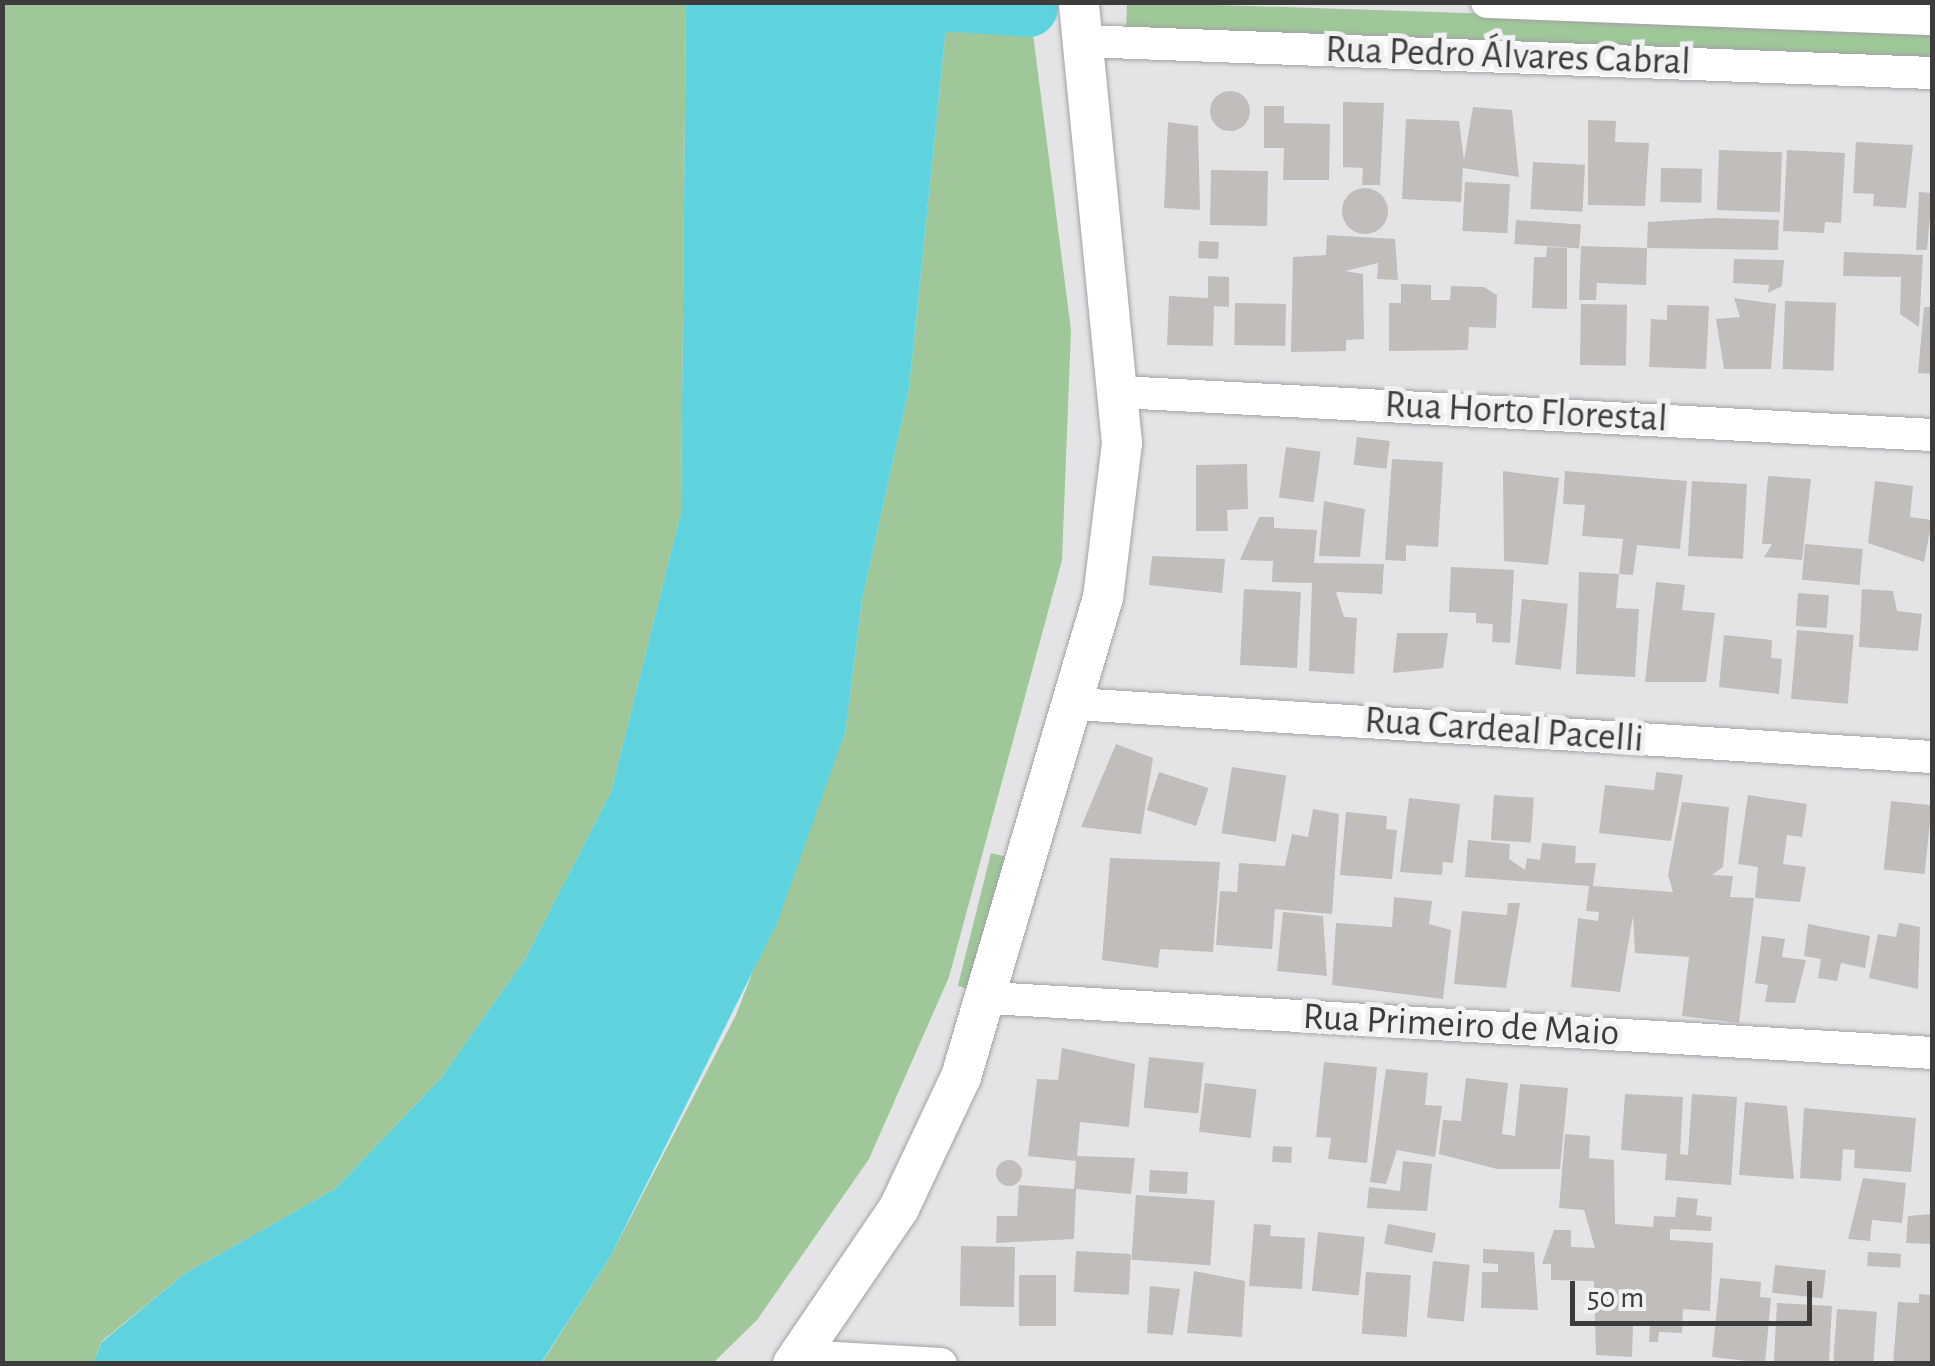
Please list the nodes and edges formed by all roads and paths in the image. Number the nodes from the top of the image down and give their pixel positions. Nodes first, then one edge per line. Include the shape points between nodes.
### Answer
1 (1487, 2) edge
2 (1932, 19) edge
3 (1081, 22) edge
4 (1932, 73) edge
5 (1120, 392) junction
6 (1932, 434) edge
7 (1075, 704) junction
8 (1932, 757) edge
9 (990, 998) junction
10 (1932, 1053) edge
11 (797, 1360) edge
12 (941, 1364) edge

1 - 2 street, Rua Pedro Álvares Cabral
3 - 4 street, Rua Pedro Álvares Cabral
3 - 5 street
5 - 6 street, Rua Horto Florestal
5 - 7 street via 1113,551
7 - 8 street, Rua Cardeal Pacelli
7 - 9 street
9 - 10 street, Rua Primeiro de Maio
9 - 11 street via 929,1150
11 - 12 street

